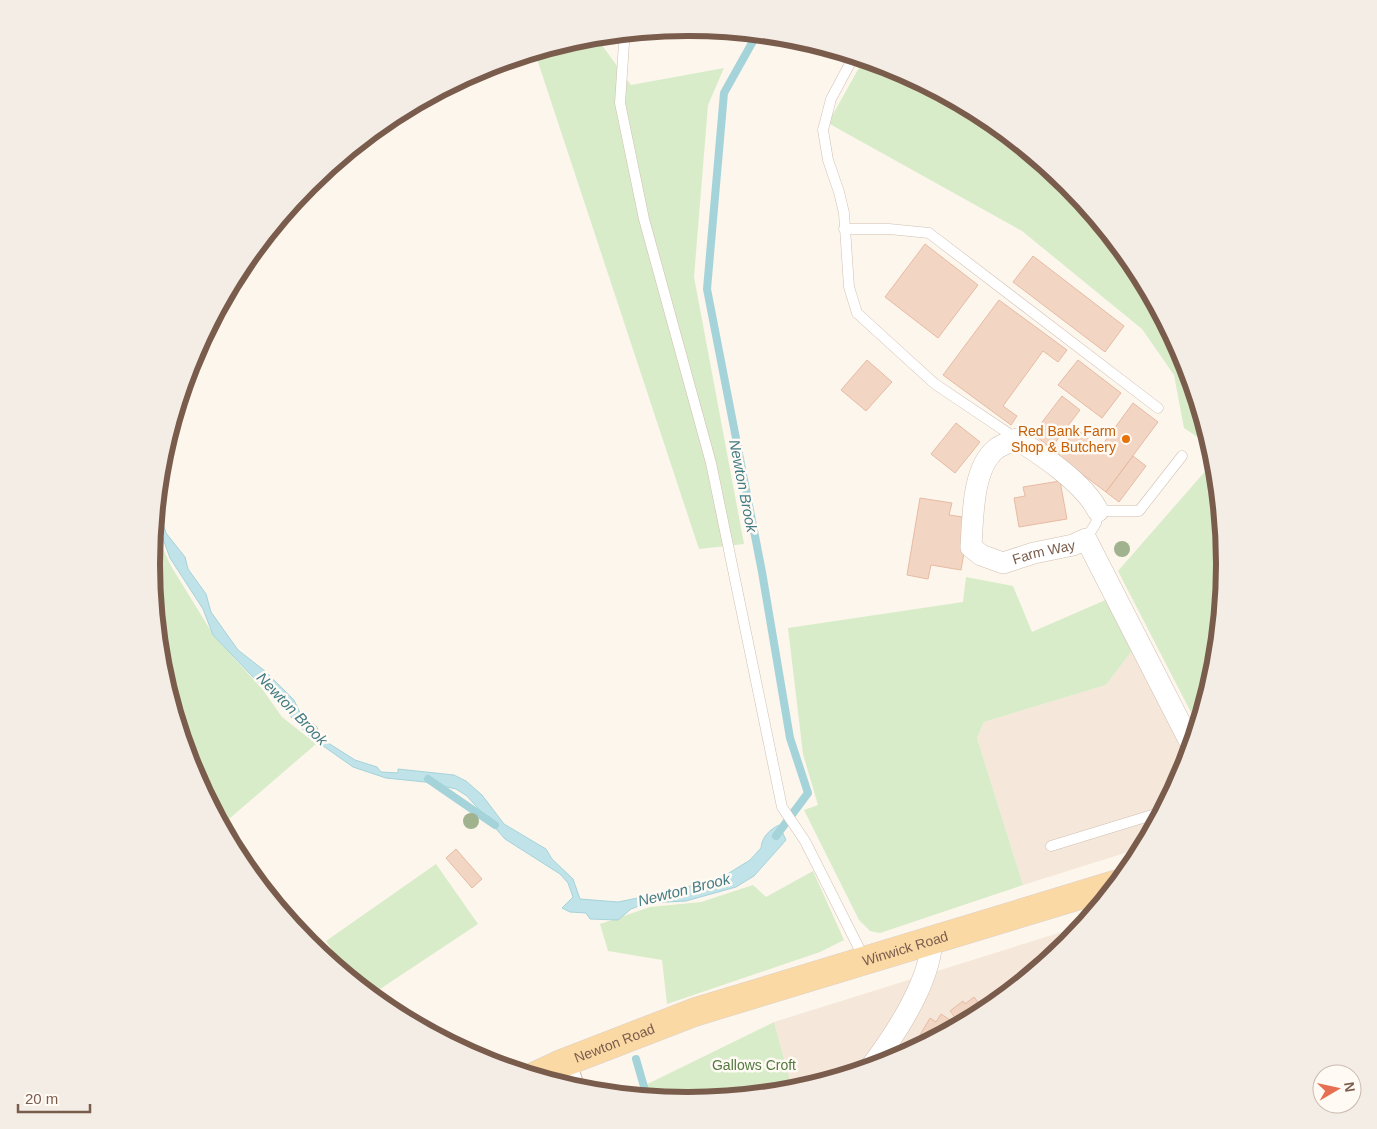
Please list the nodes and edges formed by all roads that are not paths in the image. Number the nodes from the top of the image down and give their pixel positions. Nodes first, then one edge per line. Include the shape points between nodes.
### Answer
1 (623, 41) edge
2 (851, 62) edge
3 (844, 229) junction
4 (1158, 408) dead end
5 (1017, 439) junction
6 (1182, 456) dead end
7 (1098, 510) junction
8 (1086, 539) junction
9 (1188, 738) edge
10 (1153, 815) edge
11 (1051, 846) dead end
12 (1107, 887) edge
13 (932, 940) junction
14 (866, 960) junction
15 (695, 1012) joint
16 (876, 1059) edge
17 (554, 1075) edge
18 (567, 1075) edge

1 - 14 lane via 620,102 644,219 711,463 782,808 805,841
2 - 3 lane via 831,99 823,130 828,160 839,192
3 - 4 lane via 929,233
3 - 5 lane via 849,287 857,313 935,384
5 - 7 street via 1091,497
5 - 8 street, Farm Way via 997,448 983,463 974,502 971,547 981,555 1003,563
6 - 7 lane via 1139,511
7 - 8 lane, Farm Way via 1096,523
8 - 9 street, Farm Way
10 - 11 lane
12 - 13 main road, Winwick Road
13 - 14 main road, Winwick Road
13 - 16 street via 923,981
14 - 15 main road, Winwick Road
15 - 18 main road, Newton Road
17 - 18 main road, Newton Road

